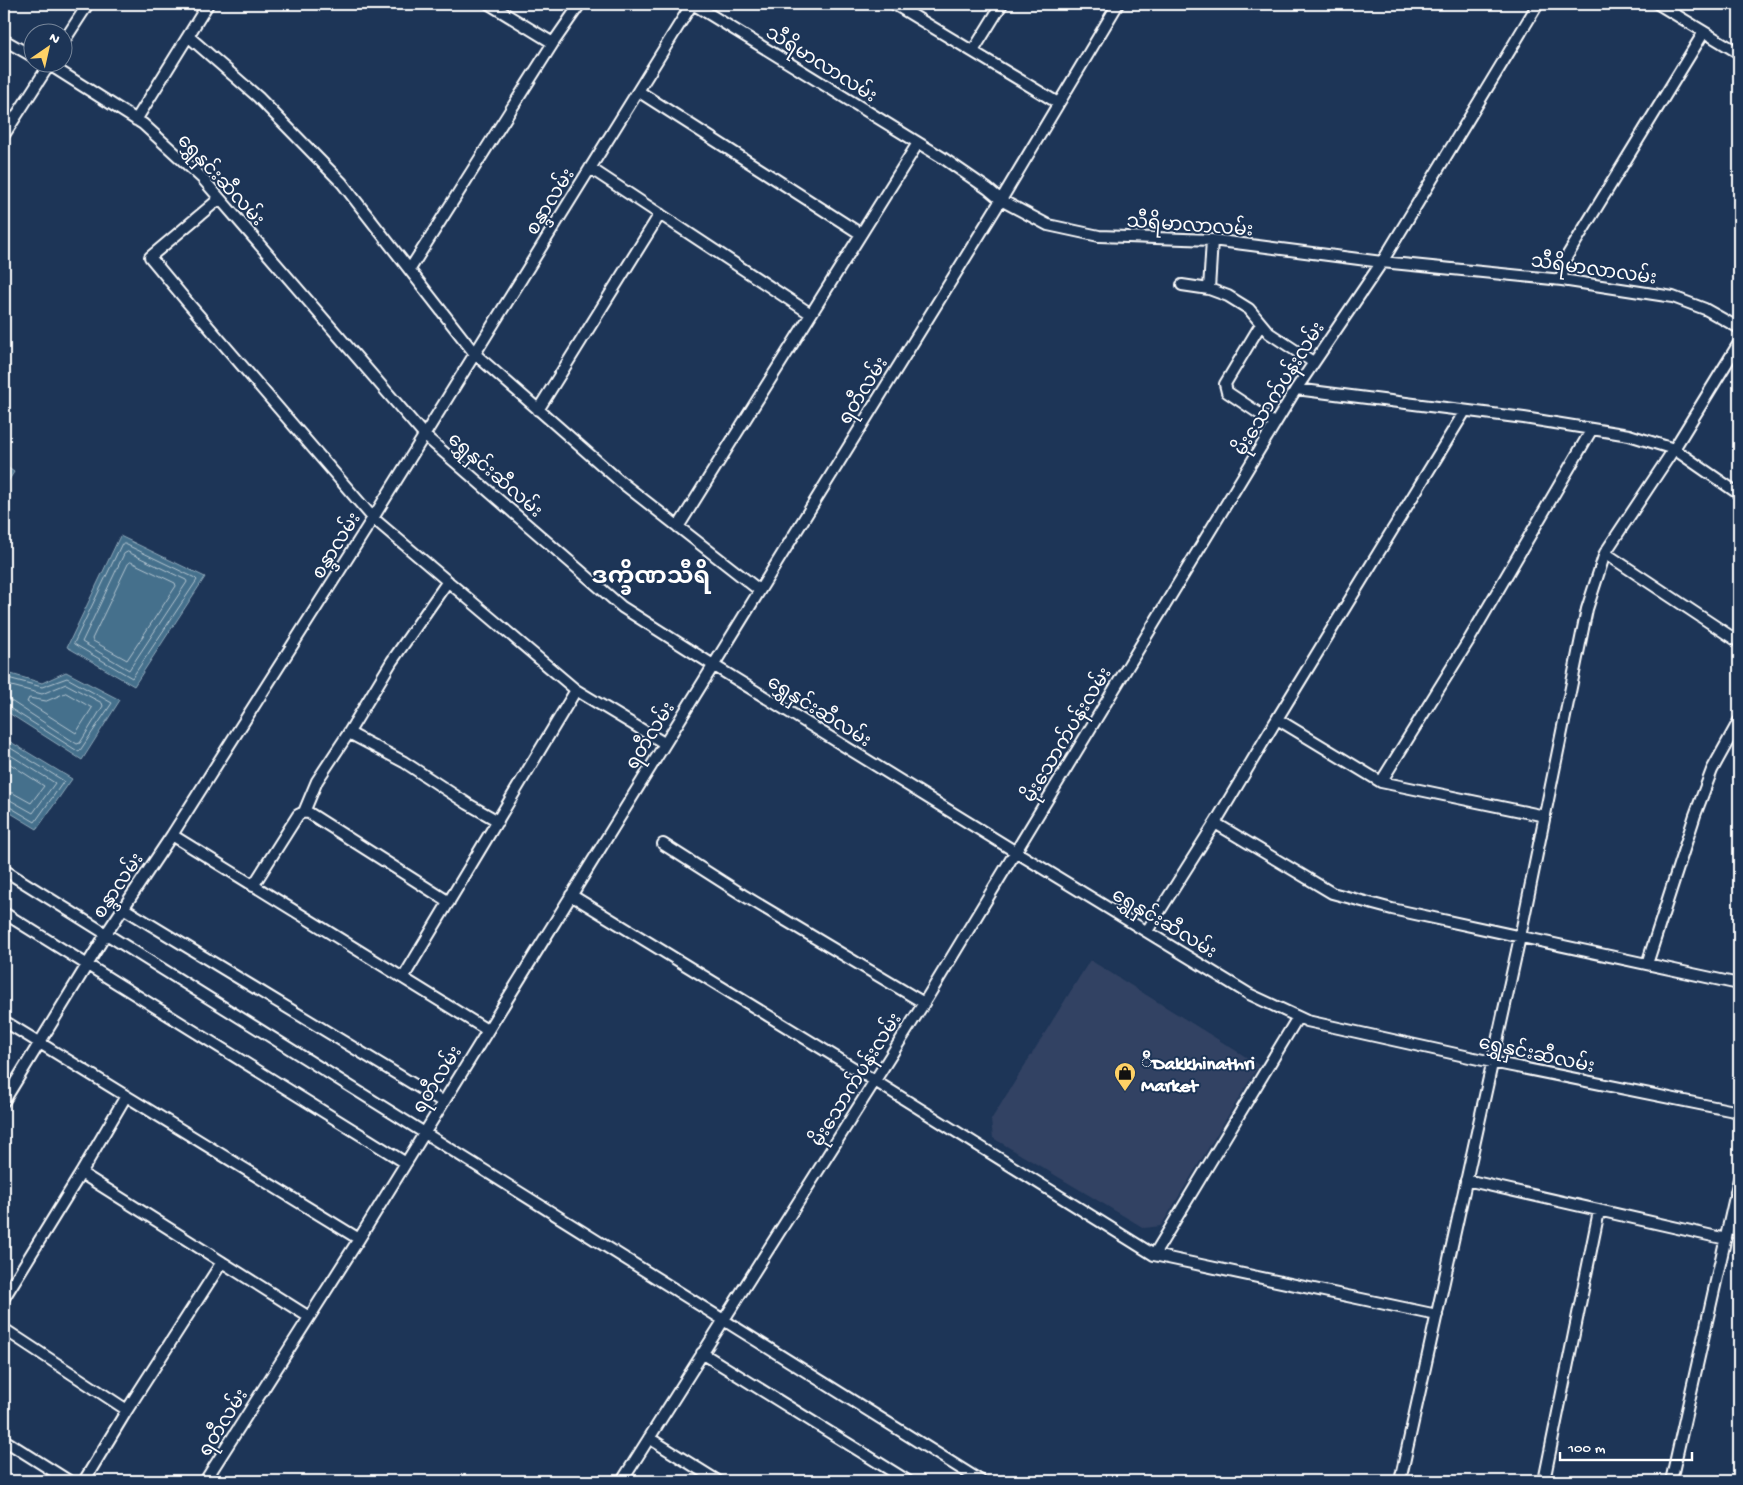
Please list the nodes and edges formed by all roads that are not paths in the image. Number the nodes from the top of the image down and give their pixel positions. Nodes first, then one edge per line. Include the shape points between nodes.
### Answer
1 (88, 4) edge
2 (208, 4) edge
3 (489, 4) edge
4 (580, 4) edge
5 (692, 4) edge
6 (894, 4) edge
7 (1002, 4) edge
8 (1118, 4) edge
9 (1538, 4) edge
10 (1658, 4) edge
11 (72, 29) edge
12 (1704, 32) junction
13 (188, 36) junction
14 (4, 40) edge
15 (553, 43) junction
16 (22, 50) edge
17 (973, 51) junction
18 (1739, 53) edge
19 (43, 72) edge
20 (63, 72) edge
21 (638, 90) junction
22 (1058, 103) junction
23 (136, 120) junction
24 (4, 136) edge
25 (918, 143) junction
26 (590, 168) junction
27 (219, 199) junction
28 (1001, 200) junction
29 (660, 214) junction
30 (861, 234) junction
31 (1212, 240) junction
32 (1382, 262) junction
33 (410, 269) junction
34 (1562, 280) junction
35 (1182, 285) dead end
36 (1209, 289) junction
37 (811, 314) junction
38 (1261, 324) junction
39 (1739, 328) edge
40 (1739, 343) edge
41 (475, 354) junction
42 (1313, 362) junction
43 (1296, 389) junction
44 (538, 410) junction
45 (1465, 411) junction
46 (1275, 424) junction
47 (1592, 429) junction
48 (424, 435) junction
49 (1674, 449) junction
50 (1739, 494) edge
51 (373, 518) junction
52 (678, 527) junction
53 (1605, 553) junction
54 (448, 581) junction
55 (759, 590) junction
56 (1739, 642) edge
57 (713, 665) junction
58 (576, 690) junction
59 (1278, 719) junction
60 (1739, 721) edge
61 (349, 733) junction
62 (664, 743) junction
63 (1381, 782) junction
64 (304, 812) junction
65 (1545, 816) junction
66 (498, 821) junction
67 (1215, 824) junction
68 (172, 835) junction
69 (663, 844) dead end
70 (1016, 852) junction
71 (4, 870) edge
72 (253, 886) junction
73 (570, 895) junction
74 (449, 902) junction
75 (123, 908) junction
76 (4, 913) edge
77 (1147, 931) junction
78 (106, 934) junction
79 (1520, 937) junction
80 (88, 964) junction
81 (1647, 964) junction
82 (403, 978) junction
83 (1739, 984) edge
84 (924, 1003) junction
85 (1298, 1016) junction
86 (4, 1021) edge
87 (487, 1030) junction
88 (40, 1043) junction
89 (1492, 1062) junction
90 (875, 1081) junction
91 (126, 1096) junction
92 (4, 1101) edge
93 (443, 1102) junction
94 (1739, 1112) edge
95 (424, 1132) junction
96 (406, 1163) junction
97 (81, 1173) junction
98 (1739, 1179) edge
99 (1466, 1180) junction
100 (1600, 1211) junction
101 (359, 1238) junction
102 (1726, 1240) junction
103 (1154, 1255) junction
104 (222, 1262) junction
105 (4, 1298) edge
106 (1436, 1315) junction
107 (309, 1317) junction
108 (722, 1321) junction
109 (4, 1330) edge
110 (702, 1353) junction
111 (127, 1410) junction
112 (649, 1438) junction
113 (4, 1440) edge
114 (69, 1481) edge
115 (84, 1481) edge
116 (205, 1481) edge
117 (622, 1481) edge
118 (718, 1481) edge
119 (908, 1481) edge
120 (981, 1481) edge
121 (1400, 1481) edge
122 (1544, 1481) edge
123 (1671, 1481) edge

1 - 11 street
2 - 13 street
3 - 15 street
4 - 15 street
5 - 21 street, စန္ဒာလမ်း
5 - 25 street, သီရိမာလာလမ်း
6 - 17 street
7 - 17 street
8 - 22 street, ရတီလမ်း
9 - 32 street, မိုးသောက်ပန်းလမ်း
10 - 12 street
12 - 18 street
12 - 34 street via 1564,261
13 - 23 street
13 - 33 street via 258,97 342,183
14 - 16 street
15 - 33 street
17 - 22 street
19 - 24 street
20 - 23 street, ရွှေနှင်းဆီလမ်း
21 - 26 street, စန္ဒာလမ်း
21 - 30 street
22 - 28 street, ရတီလမ်း
23 - 27 street, ရွှေနှင်းဆီလမ်း via 202,178
25 - 28 street, သီရိမာလာလမ်း
25 - 30 street
26 - 29 street
26 - 41 street, စန္ဒာလမ်း
27 - 48 street, ရွှေနှင်းဆီလမ်း
27 - 51 street via 150,256
28 - 31 street, သီရိမာလာလမ်း via 1048,225 1099,236
28 - 55 street, ရတီလမ်း
29 - 37 street
29 - 44 street
30 - 37 street
31 - 32 street, သီရိမာလာလမ်း
31 - 36 street
32 - 34 street, သီရိမာလာလမ်း
32 - 42 street, မိုးသောက်ပန်းလမ်း
33 - 41 street
34 - 39 street, သီရိမာလာလမ်း via 1673,297 1705,309
35 - 36 street
36 - 38 street via 1249,309
37 - 52 street
38 - 42 street via 1269,333
38 - 46 street via 1225,384 1227,392
40 - 49 street
41 - 44 street
41 - 48 street, စန္ဒာလမ်း
42 - 43 street, မိုးသောက်ပန်းလမ်း
43 - 45 street
43 - 46 street, မိုးသောက်ပန်းလမ်း
44 - 52 street
45 - 47 street
45 - 59 street
46 - 70 street, မိုးသောက်ပန်းလမ်း
47 - 49 street via 1629,435
47 - 63 street via 1469,640
48 - 51 street, စန္ဒာလမ်း
48 - 57 street, ရွှေနှင်းဆီလမ်း via 622,606
49 - 50 street
49 - 53 street
51 - 54 street
51 - 68 street, စန္ဒာလမ်း
52 - 55 street
53 - 56 street
53 - 65 street via 1587,609
54 - 58 street
54 - 61 street
55 - 57 street, ရတီလမ်း
57 - 62 street, ရတီလမ်း
57 - 70 street, ရွှေနှင်းဆီလမ်း
58 - 62 street
58 - 66 street
59 - 63 street
59 - 67 street
60 - 81 street via 1709,779
61 - 64 street via 317,781
61 - 66 street via 404,762
62 - 73 street, ရတီလမ်း
63 - 65 street
64 - 72 street via 298,815
64 - 74 street
65 - 79 street
66 - 74 street
67 - 77 street
67 - 79 street via 1332,893
68 - 72 street
68 - 75 street, စန္ဒာလမ်း
69 - 84 street
70 - 77 street, ရွှေနှင်းဆီလမ်း
70 - 84 street, မိုးသောက်ပန်းလမ်း
71 - 78 street
72 - 82 street
73 - 87 street, ရတီလမ်း
73 - 90 street
74 - 82 street
75 - 78 street, စန္ဒာလမ်း
75 - 93 street
76 - 80 street
77 - 85 street, ရွှေနှင်းဆီလမ်း via 1249,994
78 - 80 street, စန္ဒာလမ်း
78 - 95 street
79 - 81 street
79 - 89 street
80 - 88 street, စန္ဒာလမ်း
80 - 96 street
81 - 83 street
82 - 87 street
84 - 90 street, မိုးသောက်ပန်းလမ်း
85 - 89 street, ရွှေနှင်းဆီလမ်း via 1307,1021
85 - 103 street
86 - 88 street
87 - 93 street, ရတီလမ်း
88 - 91 street
88 - 92 street, စန္ဒာလမ်း
89 - 94 street, ရွှေနှင်းဆီလမ်း
89 - 99 street
90 - 103 street
90 - 108 street, မိုးသောက်ပန်းလမ်း
91 - 97 street
91 - 101 street
93 - 95 street, ရတီလမ်း
95 - 96 street, ရတီလမ်း
95 - 108 street
96 - 101 street, ရတီလမ်း
97 - 104 street
97 - 105 street
98 - 102 street
99 - 100 street
99 - 106 street
100 - 102 street
100 - 122 street
101 - 107 street, ရတီလမ်း
102 - 123 street
103 - 106 street
104 - 107 street
104 - 111 street
106 - 121 street
107 - 116 street, ရတီလမ်း
108 - 110 street, မိုးသောက်ပန်းလမ်း
108 - 120 street
109 - 111 street
110 - 112 street, မိုးသောက်ပန်းလမ်း
110 - 119 street
111 - 115 street
112 - 117 street, မိုးသောက်ပန်းလမ်း
112 - 118 street
113 - 114 street

